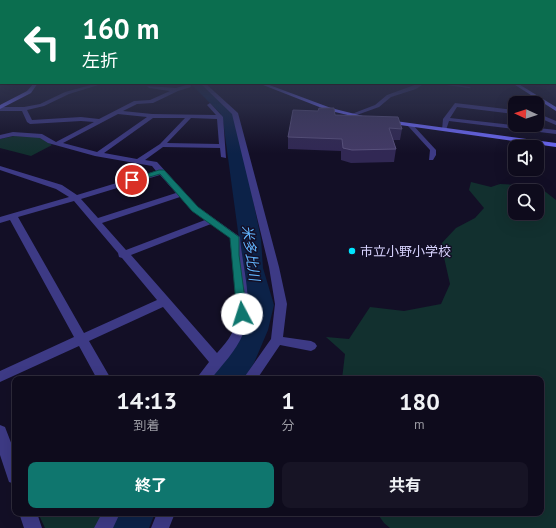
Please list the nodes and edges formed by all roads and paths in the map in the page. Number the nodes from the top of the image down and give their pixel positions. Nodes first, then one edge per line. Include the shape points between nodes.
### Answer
1 (45, 104) edge
2 (133, 104) edge
3 (224, 104) edge
4 (315, 104) edge
5 (380, 104) edge
6 (210, 105) dead end
7 (0, 108) edge
8 (24, 109) junction
9 (508, 111) edge
10 (118, 112) junction
11 (352, 115) junction
12 (152, 116) junction
13 (189, 117) junction
14 (220, 118) junction
15 (544, 118) edge
16 (446, 119) junction
17 (100, 121) junction
18 (556, 123) edge
19 (410, 125) junction
20 (444, 129) junction
21 (556, 132) edge
22 (0, 137) edge
23 (57, 144) junction
24 (162, 144) junction
25 (556, 145) edge
26 (222, 146) junction
27 (96, 154) junction
28 (224, 157) dead end
29 (431, 159) dead end
30 (139, 161) junction
31 (4, 169) edge
32 (161, 172) junction
33 (0, 175) edge
34 (180, 194) junction
35 (75, 198) junction
36 (13, 216) junction
37 (0, 220) edge
38 (211, 221) junction
39 (96, 222) junction
40 (122, 254) junction
41 (163, 302) junction
42 (82, 339) junction
43 (277, 340) junction
44 (311, 346) dead end
45 (217, 362) junction
46 (0, 376) edge
47 (102, 376) edge
48 (205, 376) edge
49 (252, 376) edge
50 (0, 432) edge
51 (12, 467) edge
52 (29, 516) edge
53 (109, 516) edge
54 (165, 516) edge
55 (33, 528) edge
56 (103, 528) edge
57 (160, 528) edge

1 - 8 street
2 - 10 street
3 - 43 street via 235,114 274,267 281,304
4 - 11 main road
5 - 11 street
6 - 14 street
7 - 8 street
8 - 17 street via 30,122 82,119
9 - 16 street via 455,105
10 - 12 street
10 - 17 street
11 - 19 main road
12 - 13 street
12 - 27 street
13 - 14 street
13 - 24 street
14 - 26 street
15 - 18 street
16 - 20 street
16 - 21 street
17 - 23 street
19 - 20 main road
19 - 29 street via 433,150
20 - 25 main road
22 - 23 street via 13,134 34,135
23 - 27 street
24 - 26 street
24 - 30 street
26 - 28 street
27 - 30 street
30 - 32 street via 154,164
31 - 33 street
31 - 35 street via 59,187
32 - 34 street
32 - 35 street
34 - 38 street
34 - 39 street
35 - 36 street
35 - 39 street
36 - 37 street
36 - 42 street
38 - 40 street
38 - 45 street via 235,237 242,314 237,335
39 - 40 street
40 - 41 street
41 - 42 street
41 - 45 street
42 - 46 street
42 - 47 street
43 - 44 street
43 - 49 street
45 - 48 street
50 - 51 street
52 - 55 street
53 - 56 street
54 - 57 street

